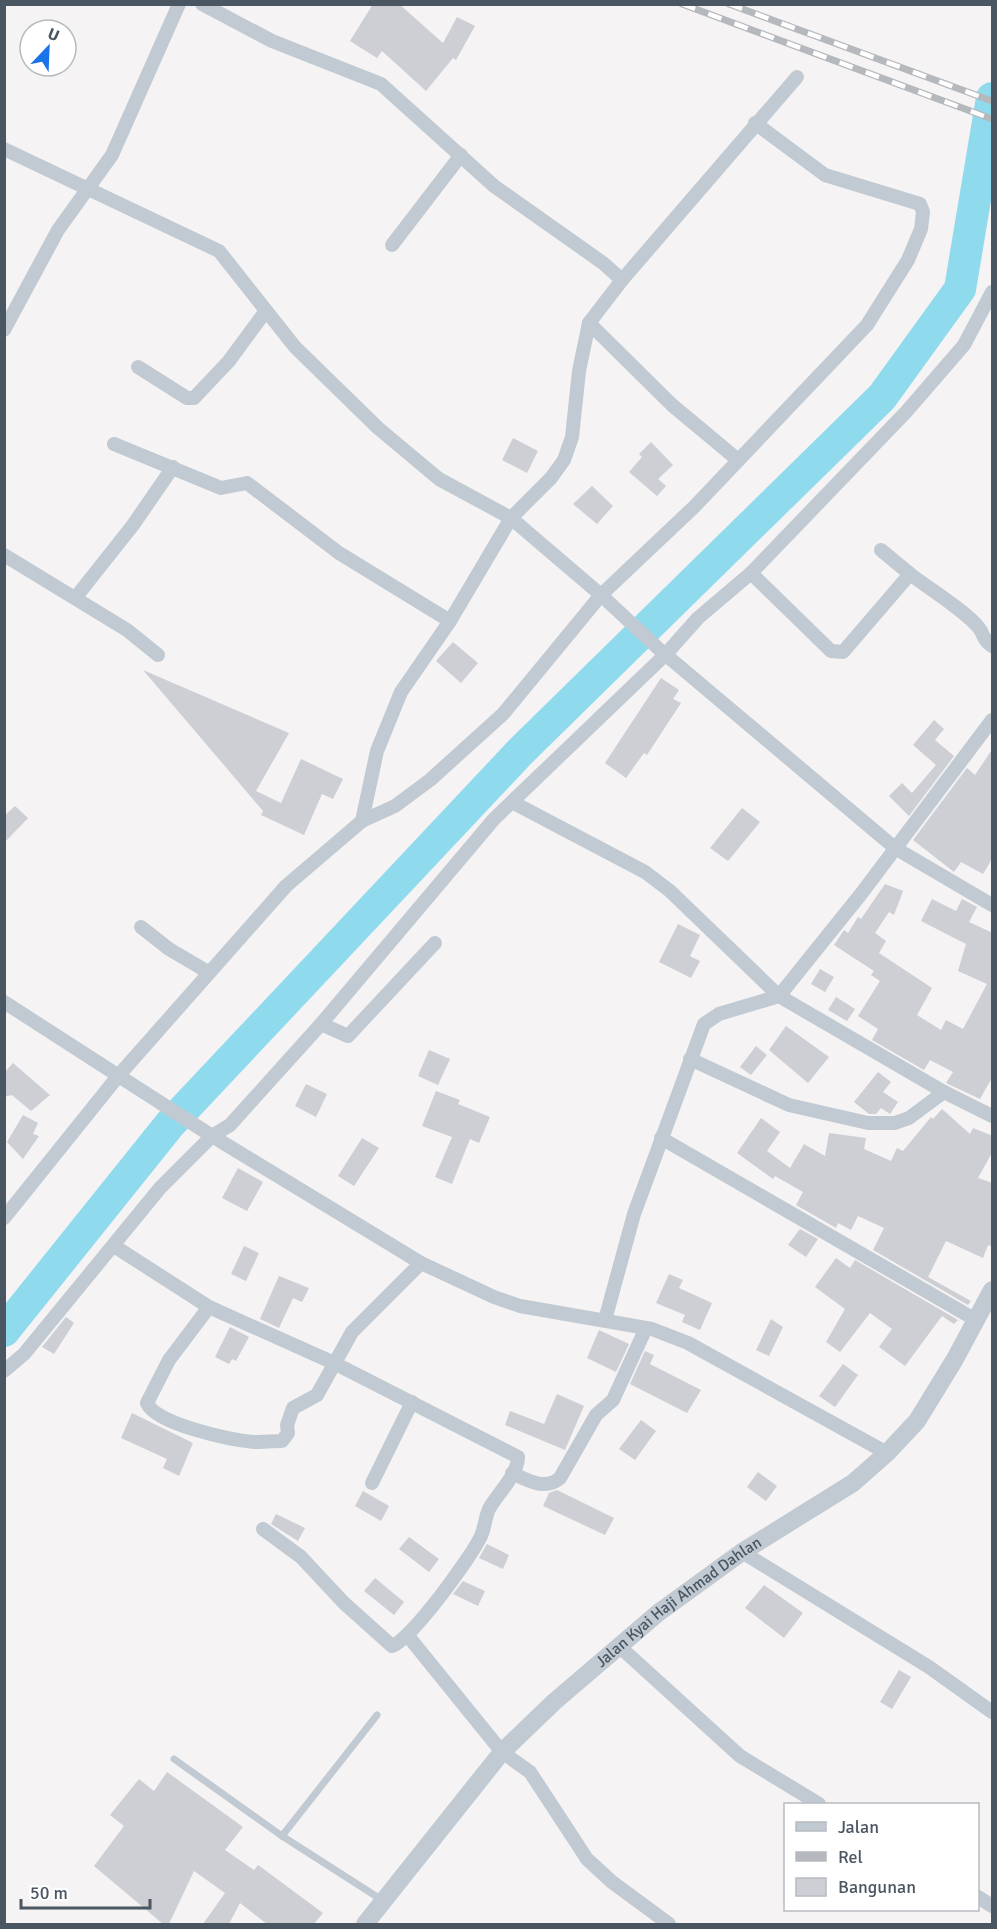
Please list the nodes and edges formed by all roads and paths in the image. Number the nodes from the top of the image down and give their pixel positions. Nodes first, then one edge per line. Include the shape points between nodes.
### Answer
1 (179, 4) edge
2 (202, 4) edge
3 (797, 77) dead end
4 (755, 123) junction
5 (4, 149) edge
6 (460, 154) junction
7 (87, 187) junction
8 (392, 245) dead end
9 (622, 280) junction
10 (993, 292) edge
11 (265, 312) junction
12 (589, 323) junction
13 (4, 330) edge
14 (138, 367) dead end
15 (114, 444) dead end
16 (738, 460) junction
17 (173, 466) junction
18 (511, 518) junction
19 (881, 550) dead end
20 (4, 555) edge
21 (751, 573) junction
22 (910, 574) junction
23 (601, 595) junction
24 (76, 597) junction
25 (450, 621) junction
26 (993, 646) edge
27 (663, 652) junction
28 (158, 655) dead end
29 (993, 720) edge
30 (512, 802) junction
31 (362, 821) junction
32 (896, 848) junction
33 (993, 905) edge
34 (141, 927) dead end
35 (435, 943) dead end
36 (208, 972) junction
37 (779, 996) junction
38 (4, 1002) edge
39 (321, 1024) junction
40 (690, 1059) junction
41 (118, 1075) junction
42 (944, 1092) junction
43 (993, 1116) edge
44 (207, 1133) junction
45 (661, 1138) junction
46 (4, 1218) edge
47 (114, 1246) junction
48 (421, 1263) junction
49 (993, 1290) edge
50 (209, 1307) junction
51 (605, 1320) junction
52 (976, 1320) junction
53 (646, 1328) junction
54 (333, 1363) junction
55 (4, 1371) edge
56 (412, 1402) junction
57 (887, 1453) junction
58 (512, 1473) junction
59 (372, 1483) dead end
60 (263, 1529) dead end
61 (742, 1552) junction
62 (408, 1636) junction
63 (620, 1647) junction
64 (993, 1712) edge
65 (377, 1714) dead end
66 (502, 1752) junction
67 (174, 1759) dead end
68 (817, 1803) edge
69 (282, 1836) junction
70 (979, 1898) edge
71 (385, 1902) junction
72 (993, 1906) edge
73 (365, 1924) edge
74 (669, 1924) edge

1 - 7 street via 112,155
2 - 6 street via 272,41 381,84
3 - 4 street
4 - 9 street
4 - 16 street via 825,175 910,200 920,204 923,212 921,229 908,260 867,325
5 - 7 street
6 - 8 street
6 - 9 street via 494,186
7 - 11 street via 219,251
7 - 13 street via 58,230
9 - 12 street
10 - 21 street via 964,345 864,458
11 - 14 street via 229,361 194,398 187,398
11 - 18 street via 378,428 439,479
12 - 16 street via 672,405
12 - 18 street via 572,437 564,460
15 - 17 street
16 - 23 street
17 - 24 street
17 - 25 street via 221,488 247,483 339,553
18 - 23 street
18 - 25 street
19 - 22 street
20 - 24 street
21 - 22 street via 837,653 843,652
21 - 27 street
22 - 26 street via 970,621
23 - 27 street
23 - 31 street via 503,714 430,780 395,806
24 - 28 street
25 - 31 street via 394,705 377,751
27 - 30 street
27 - 32 street
29 - 32 street
30 - 37 street via 645,872 670,891
30 - 39 street
31 - 36 street via 286,886
32 - 33 street
32 - 37 street
34 - 36 street
35 - 39 street via 348,1036
36 - 41 street
37 - 40 street via 709,1018 697,1036
37 - 42 street
38 - 41 street
39 - 44 street via 230,1125
40 - 42 street via 789,1105 868,1123 895,1123 909,1118
40 - 45 street
41 - 44 street
41 - 46 street
42 - 43 street
44 - 47 street
44 - 48 street
45 - 51 street via 634,1214
45 - 52 street
47 - 50 street
47 - 55 street via 24,1354
48 - 51 street via 520,1306
48 - 54 street via 370,1311
49 - 52 street, Jalan Kyai Haji Ahmad Dahlan
50 - 54 street
50 - 54 street via 169,1360 147,1403 161,1418 226,1437 253,1442 282,1441 288,1434 293,1408 317,1395
51 - 53 street
52 - 57 street, Jalan Kyai Haji Ahmad Dahlan via 917,1421
53 - 57 street via 688,1343
53 - 58 street via 613,1400 596,1415 560,1478 544,1485
54 - 56 street
56 - 58 street via 516,1454 518,1461
56 - 59 street
57 - 61 street, Jalan Kyai Haji Ahmad Dahlan via 853,1483
58 - 62 street via 489,1510 482,1535 470,1555
60 - 62 street via 301,1557 387,1644 397,1645
61 - 63 street, Jalan Kyai Haji Ahmad Dahlan via 658,1613
61 - 64 street
62 - 66 street
63 - 66 street, Jalan Kyai Haji Ahmad Dahlan
63 - 68 street via 740,1756
65 - 69 lane
66 - 71 street, Jalan Kyai Haji Ahmad Dahlan
66 - 74 street via 530,1772 587,1859
67 - 69 lane
69 - 71 lane
70 - 72 street
71 - 73 street, Jalan Kyai Haji Ahmad Dahlan

